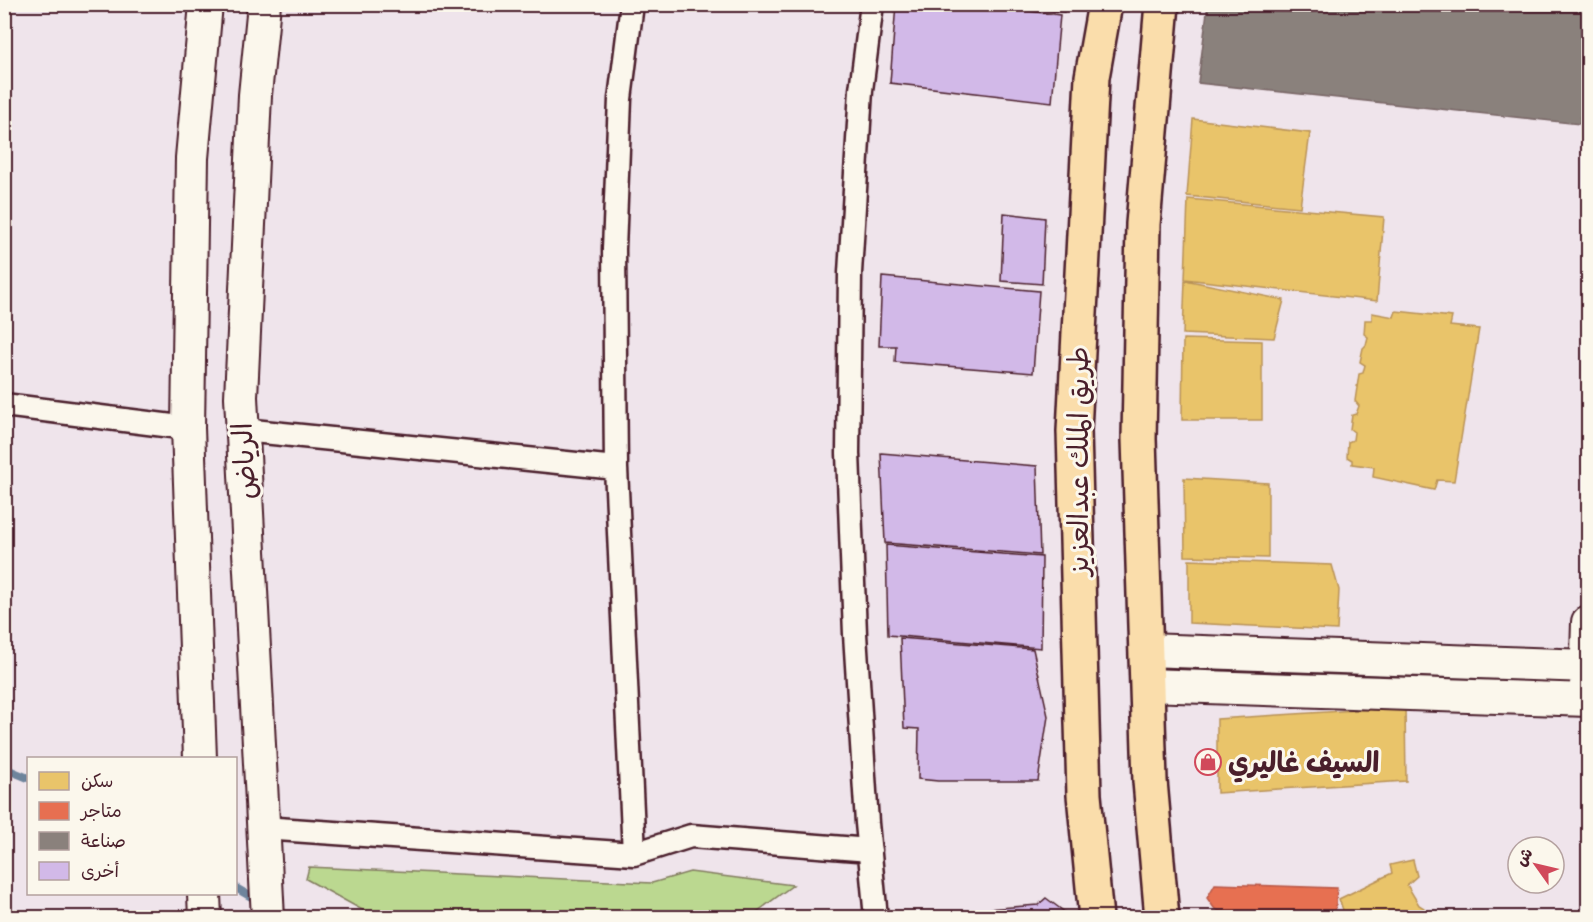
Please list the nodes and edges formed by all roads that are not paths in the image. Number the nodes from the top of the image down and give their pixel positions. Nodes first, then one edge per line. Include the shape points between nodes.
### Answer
1 (206, 4) edge
2 (264, 4) edge
3 (633, 4) edge
4 (872, 4) edge
5 (1105, 4) edge
6 (1162, 4) edge
7 (4, 405) edge
8 (188, 428) junction
9 (243, 430) junction
10 (616, 468) junction
11 (1588, 622) edge
12 (1146, 650) junction
13 (1588, 666) edge
14 (1147, 685) junction
15 (1587, 700) edge
16 (200, 757) edge
17 (263, 828) junction
18 (870, 850) junction
19 (634, 854) junction
20 (204, 895) edge
21 (205, 918) edge
22 (268, 918) edge
23 (876, 918) edge
24 (1096, 918) edge
25 (1162, 918) edge

1 - 8 street, الرياض via 192,158
2 - 9 street, الرياض via 254,118 241,397
3 - 10 street via 620,99 614,249
4 - 18 street via 861,90 850,273 848,453 855,634
5 - 24 highway, طريق الملك عبدالعزيز via 1092,77 1074,431 1084,795
6 - 12 highway via 1143,224 1139,439
7 - 8 street
8 - 16 street, الرياض
9 - 10 street
9 - 17 street, الرياض
10 - 19 street
11 - 13 street
12 - 13 street
12 - 14 highway
13 - 15 street
14 - 15 street
14 - 25 highway via 1150,782
17 - 19 street
17 - 22 street, الرياض
18 - 19 street via 692,836
18 - 23 street
20 - 21 street

